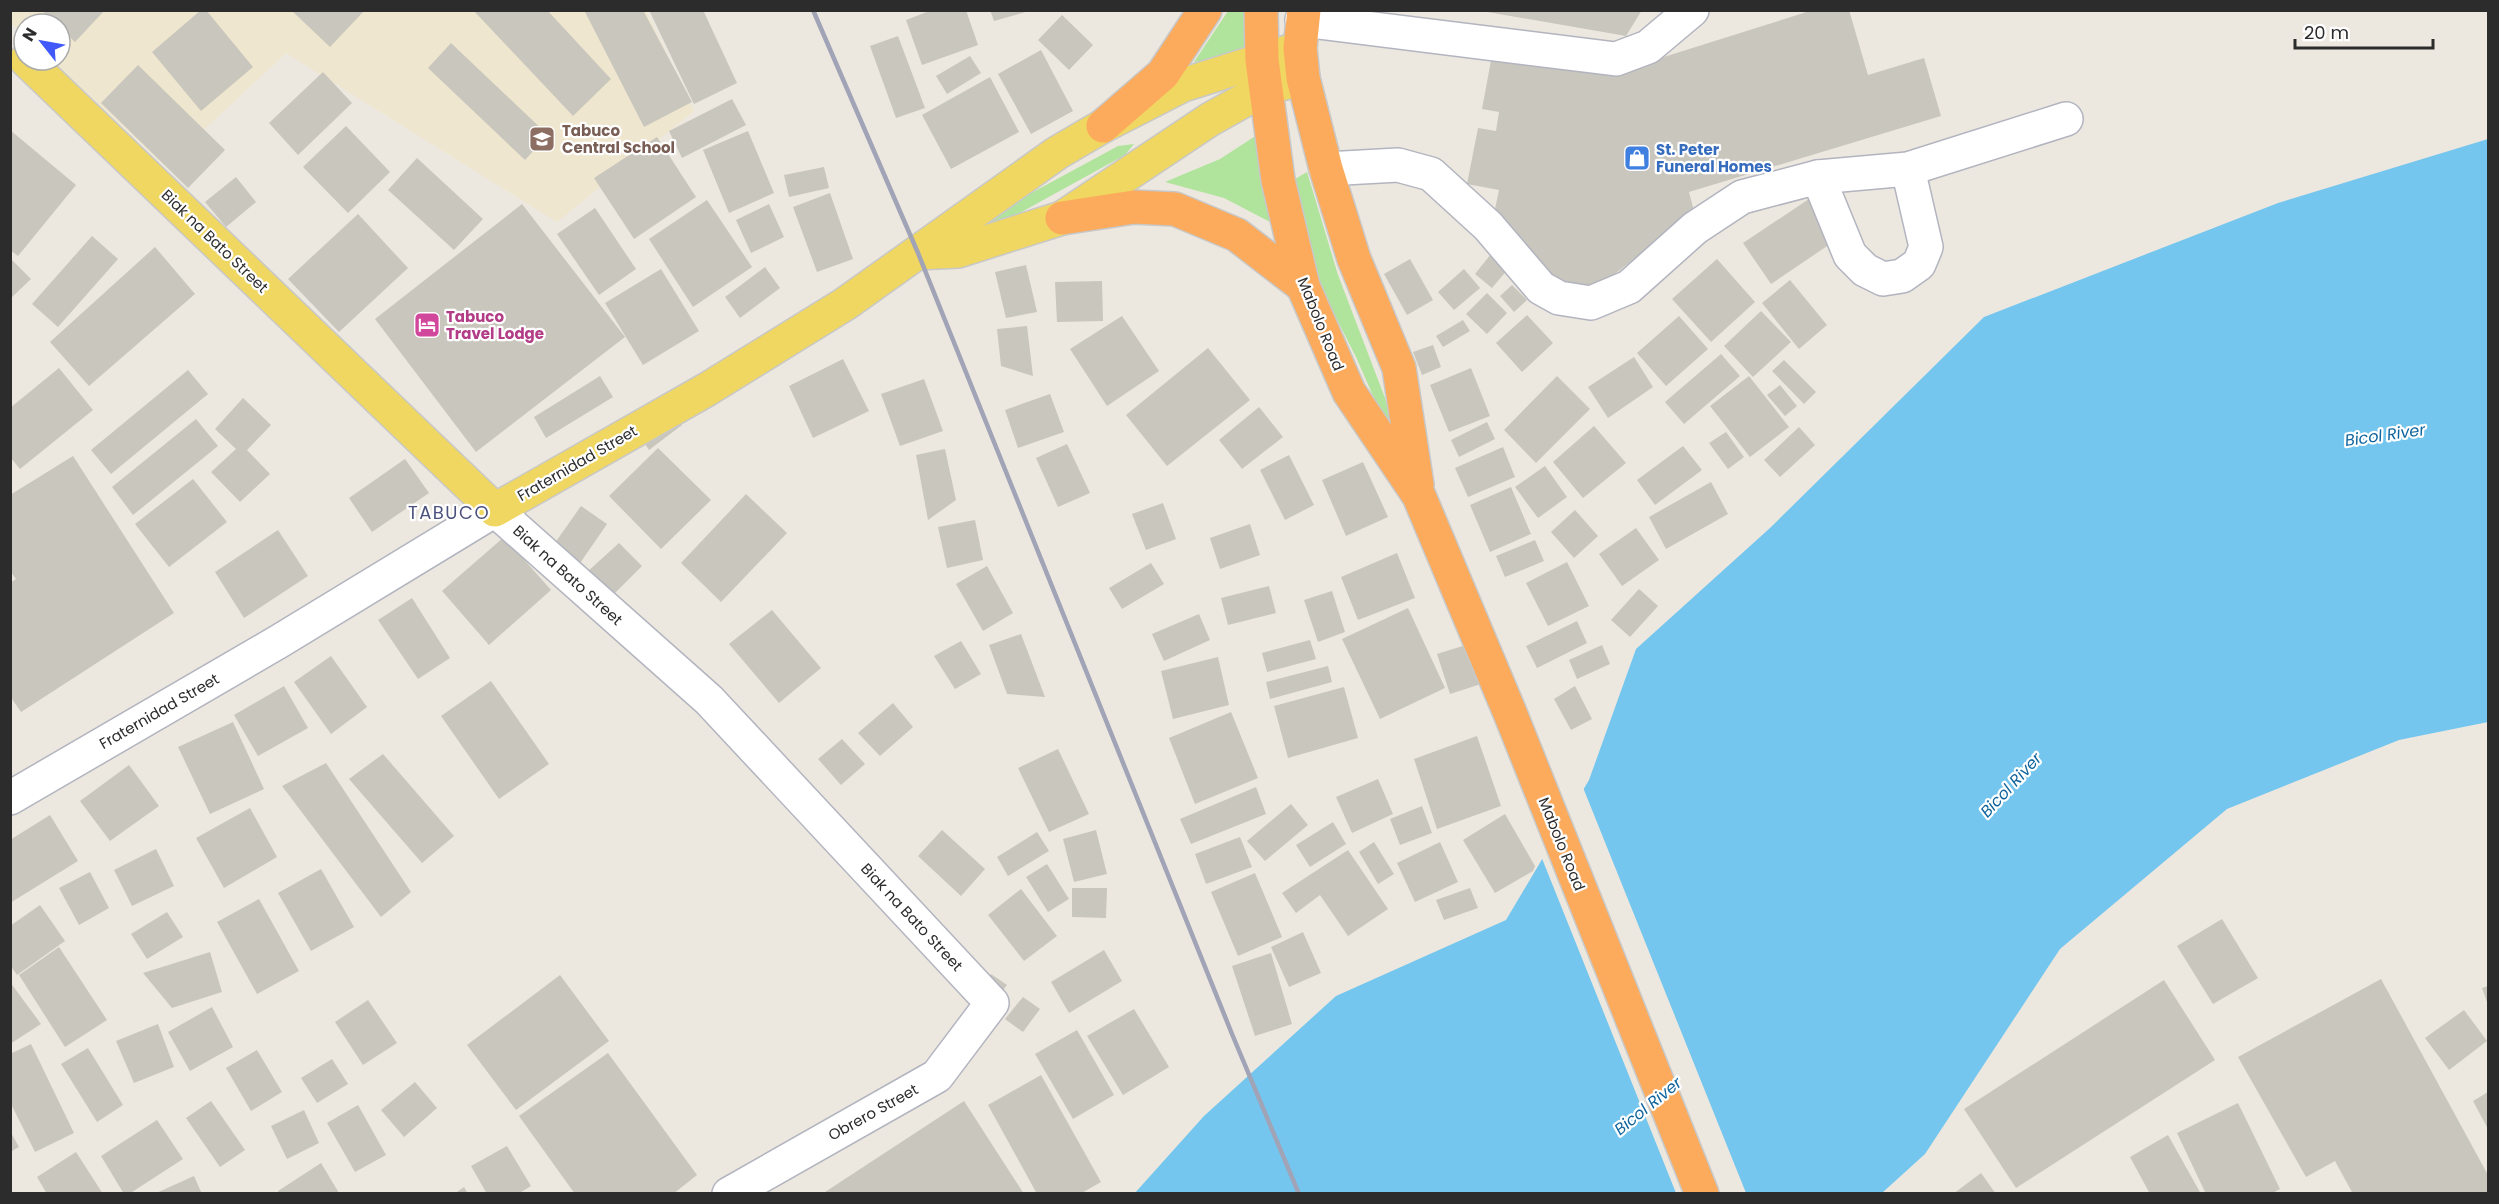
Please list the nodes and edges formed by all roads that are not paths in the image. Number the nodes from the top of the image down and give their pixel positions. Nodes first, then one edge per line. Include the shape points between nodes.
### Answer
1 (1205, 10) edge
2 (1261, 10) edge
3 (1692, 10) edge
4 (1302, 39) edge
5 (39, 72) edge
6 (1264, 74) junction
7 (2066, 119) dead end
8 (1104, 126) junction
9 (1326, 169) junction
10 (1908, 169) junction
11 (1818, 177) junction
12 (1062, 218) junction
13 (918, 253) junction
14 (1303, 286) junction
15 (1419, 496) junction
16 (495, 510) junction
17 (10, 798) edge
18 (992, 1003) joint
19 (729, 1194) edge
20 (1702, 1194) edge

1 - 8 highway via 1163,74
2 - 6 highway, Mabolo Road
3 - 4 street via 1648,47 1616,59
4 - 6 main road
4 - 9 highway, Mabolo Road
5 - 16 main road, Biak na Bato Street
6 - 8 main road, Fraternidad Street via 1183,86
6 - 12 main road via 1176,141
6 - 14 highway, Mabolo Road via 1278,180
7 - 10 street
8 - 13 main road, Fraternidad Street via 1057,153
9 - 11 street via 1398,165 1431,174 1488,226 1541,288 1559,298 1591,303 1629,287 1695,228 1742,197
9 - 15 highway, Mabolo Road via 1354,259 1399,368
10 - 11 street
10 - 11 street via 1926,247 1919,264 1902,276 1883,279 1865,270 1850,255
12 - 13 main road via 958,251
12 - 14 highway via 1134,207 1175,209 1237,235
13 - 16 main road, Fraternidad Street via 845,304 706,390
14 - 15 highway, Mabolo Road via 1349,392
15 - 20 highway, Mabolo Road
16 - 17 street, Fraternidad Street
16 - 18 street, Biak na Bato Street via 709,700
18 - 19 street, Obrero Street via 937,1076

